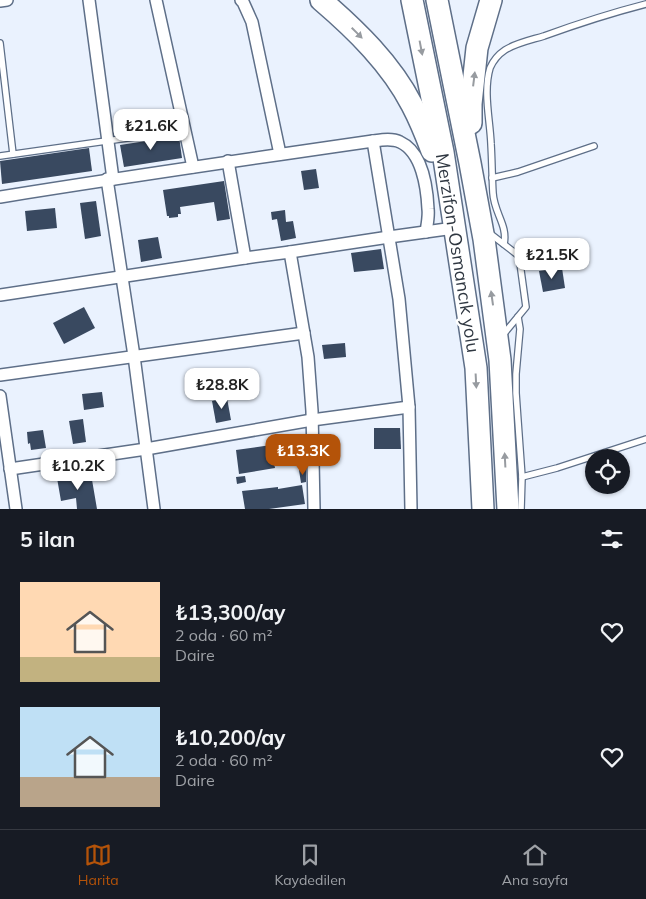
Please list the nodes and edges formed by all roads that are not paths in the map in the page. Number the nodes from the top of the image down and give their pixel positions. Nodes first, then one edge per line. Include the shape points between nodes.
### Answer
1 (7, 0) edge
2 (89, 0) edge
3 (156, 0) edge
4 (241, 0) edge
5 (322, 0) edge
6 (412, 0) edge
7 (437, 0) edge
8 (491, 0) edge
9 (0, 1) edge
10 (646, 4) edge
11 (0, 43) edge
12 (184, 130) junction
13 (108, 141) junction
14 (373, 141) junction
15 (594, 146) dead end
16 (14, 154) junction
17 (280, 154) junction
18 (0, 156) edge
19 (228, 161) junction
20 (470, 163) junction
21 (193, 167) junction
22 (492, 178) junction
23 (110, 179) junction
24 (0, 198) edge
25 (450, 199) junction
26 (482, 227) junction
27 (454, 228) junction
28 (426, 232) junction
29 (389, 237) junction
30 (504, 244) junction
31 (290, 252) junction
32 (245, 258) junction
33 (122, 277) junction
34 (0, 295) edge
35 (518, 317) junction
36 (304, 333) junction
37 (498, 341) junction
38 (134, 356) junction
39 (0, 375) edge
40 (0, 396) edge
41 (409, 407) junction
42 (312, 420) junction
43 (646, 439) edge
44 (146, 449) junction
45 (10, 469) junction
46 (522, 477) junction
47 (16, 509) edge
48 (154, 509) edge
49 (314, 509) edge
50 (411, 509) edge
51 (483, 509) edge
52 (508, 509) edge
53 (520, 509) edge

1 - 9 street
2 - 13 street
3 - 12 street
4 - 17 street via 252,22
5 -> 25 highway via 364,39 400,84 424,129
6 -> 25 highway, Merzifon-Osmancık yolu
7 - 20 highway, Merzifon-Osmancık yolu
20 -> 8 highway via 471,104 477,48
10 - 22 lane via 514,46 496,58 490,67 488,89
11 - 16 lane
12 - 13 lane
12 - 21 street
13 - 16 lane
13 - 23 street
14 - 17 street
14 - 28 street via 400,142 419,160 428,209
14 - 29 street
15 - 22 lane
16 - 18 lane
17 - 19 street
19 - 21 street
19 - 32 street
20 - 26 highway, Merzifon-Osmancık yolu
21 - 23 street
22 - 30 lane via 494,204 504,228
23 - 24 street
23 - 33 street
25 - 27 highway, Merzifon-Osmancık yolu
26 - 30 lane
37 -> 26 highway, Merzifon-Osmancık yolu
27 - 28 street
27 -> 51 highway, Merzifon-Osmancık yolu via 476,368
28 - 29 street
29 - 31 street
29 - 41 street via 399,299
30 - 35 lane via 519,256 526,307
31 - 32 street
31 - 36 street
32 - 33 street
33 - 34 street
33 - 38 street
35 - 37 lane
35 - 46 lane via 516,393
36 - 38 street
36 - 42 street
52 -> 37 highway, Merzifon-Osmancık yolu
38 - 39 street
38 - 44 street
40 - 45 street
41 - 42 street
41 - 50 street
42 - 44 street
42 - 49 street
43 - 46 lane
44 - 45 street
44 - 48 street
45 - 47 street
46 - 53 lane

